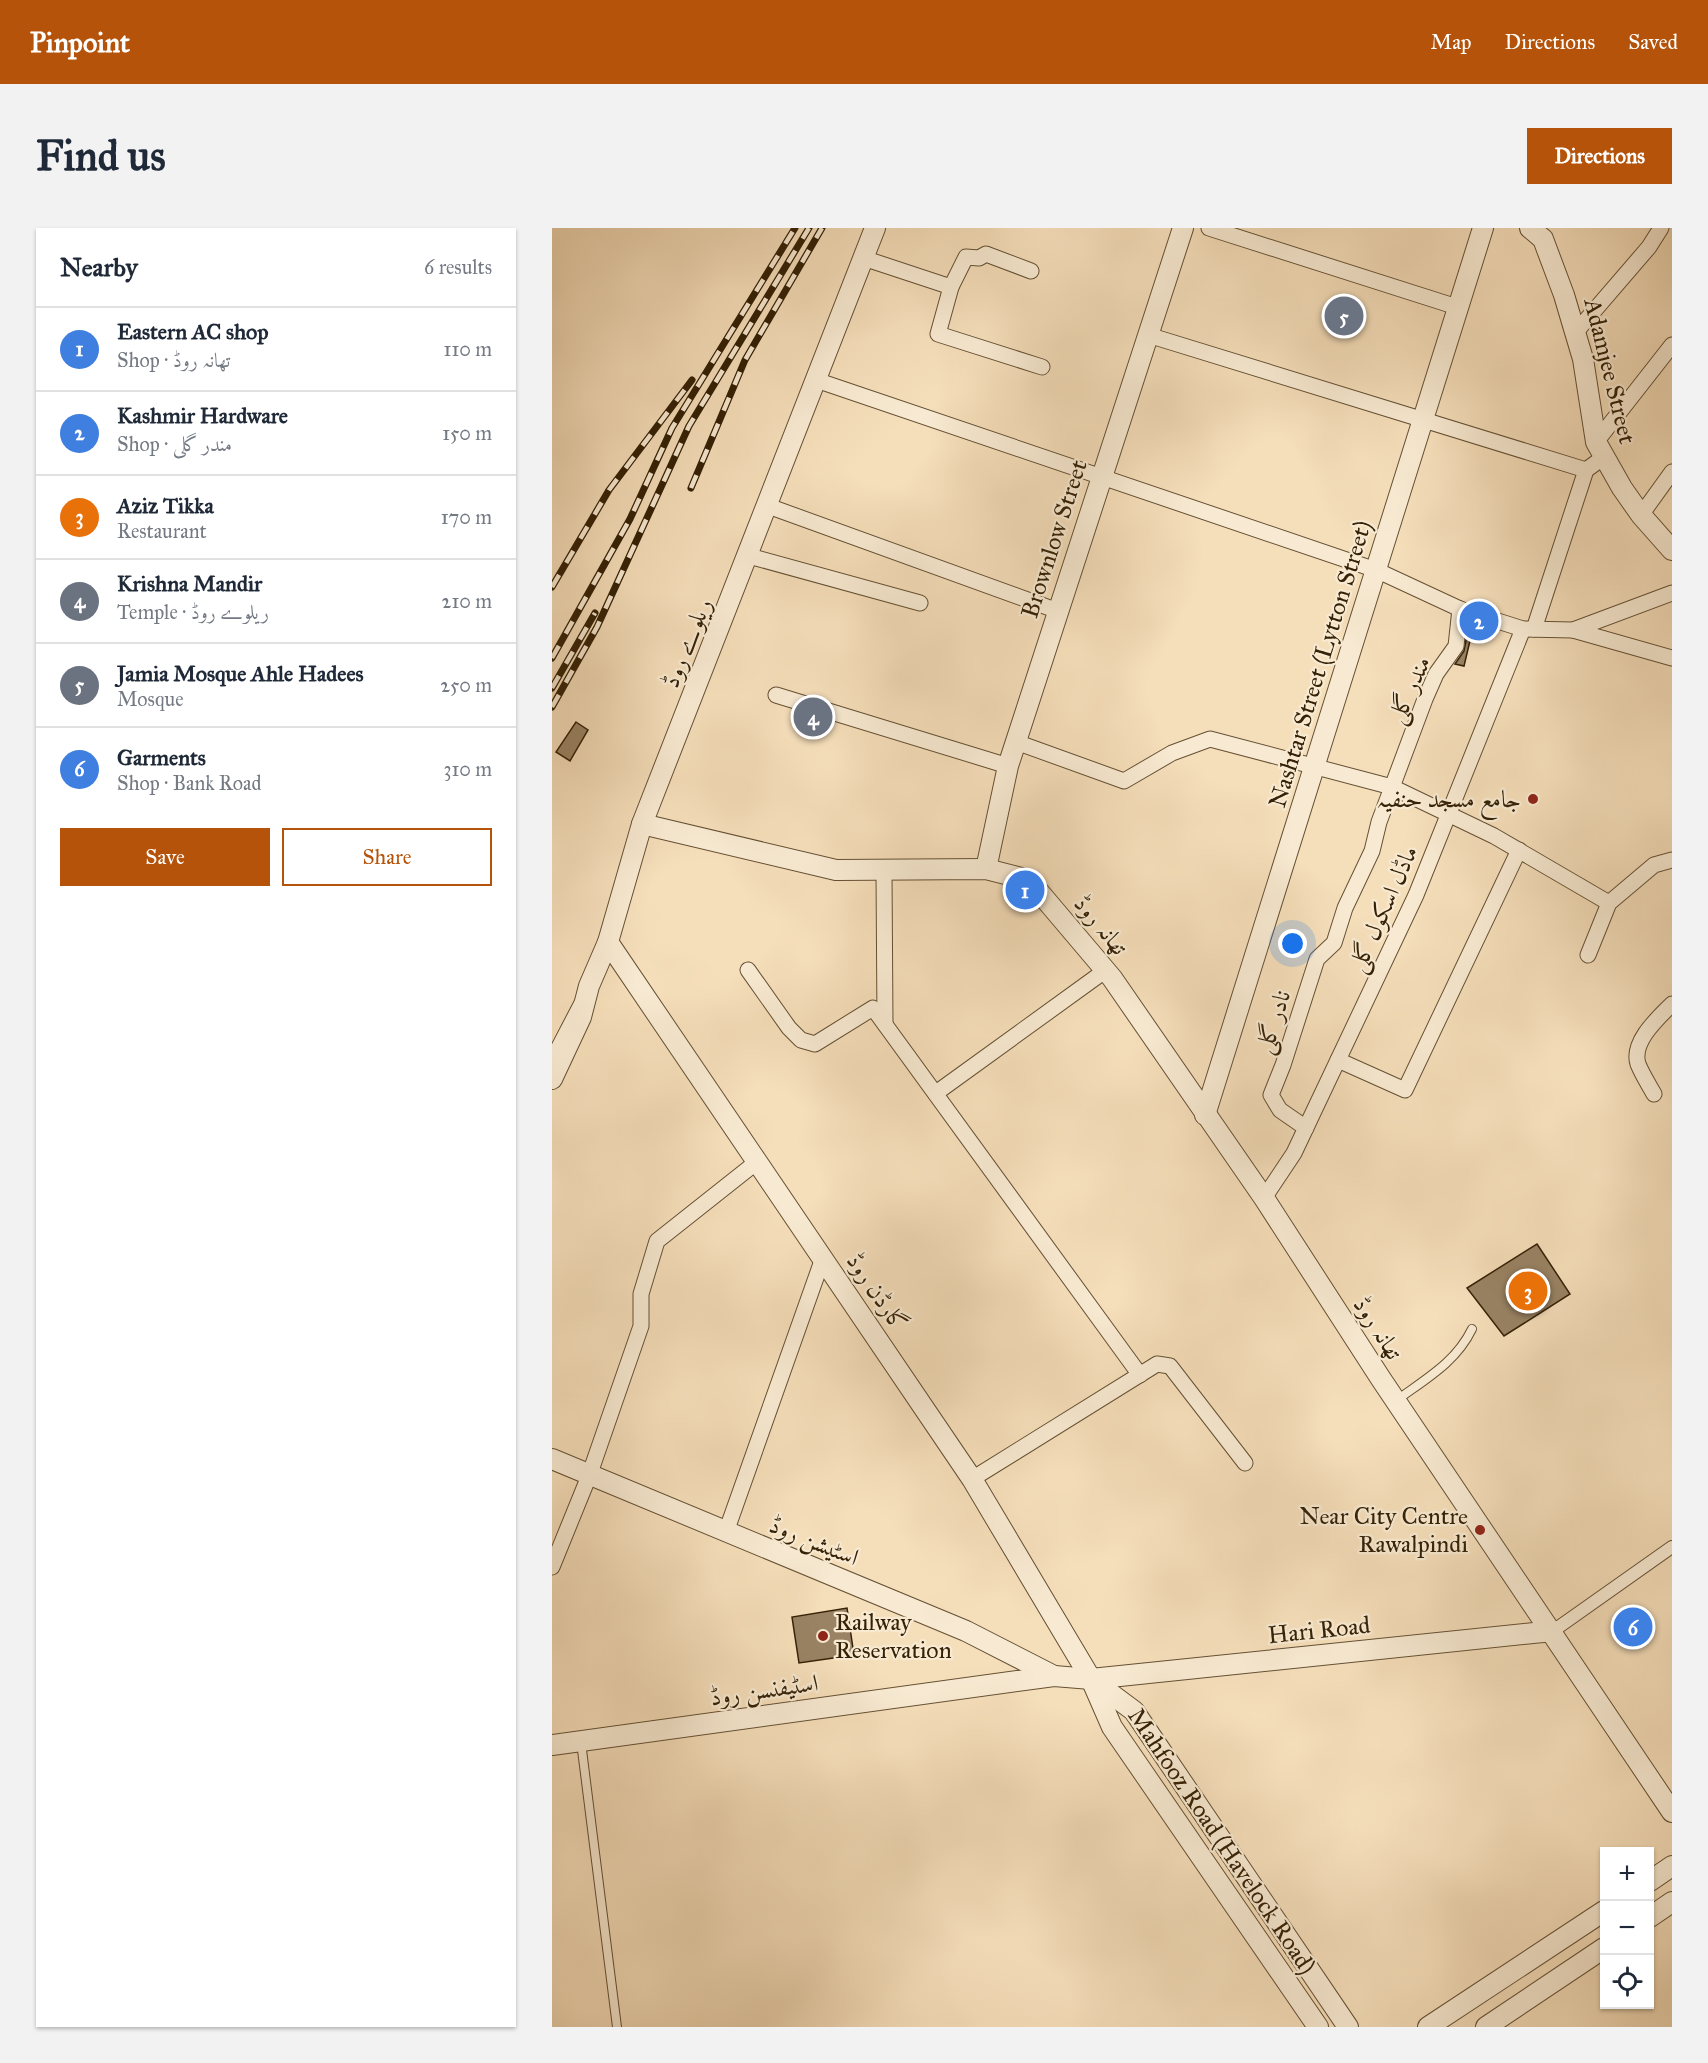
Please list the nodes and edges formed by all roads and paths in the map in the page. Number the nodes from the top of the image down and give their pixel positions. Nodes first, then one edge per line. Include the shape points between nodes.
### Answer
1 (875, 228) edge
2 (1183, 228) edge
3 (1209, 228) edge
4 (1483, 228) edge
5 (1530, 228) edge
6 (1661, 228) edge
7 (863, 258) junction
8 (1031, 272) dead end
9 (951, 287) junction
10 (1457, 307) junction
11 (1575, 333) junction
12 (1148, 335) junction
13 (1672, 345) edge
14 (1042, 367) dead end
15 (816, 380) junction
16 (1422, 420) junction
17 (1600, 450) junction
18 (1586, 470) junction
19 (1672, 472) edge
20 (1101, 475) junction
21 (768, 506) junction
22 (1641, 515) junction
23 (1672, 550) edge
24 (748, 556) junction
25 (1376, 570) junction
26 (1672, 593) edge
27 (920, 603) dead end
28 (1460, 609) junction
29 (1058, 611) junction
30 (1528, 629) junction
31 (1573, 630) junction
32 (1672, 658) edge
33 (776, 695) dead end
34 (1016, 742) junction
35 (1008, 766) junction
36 (1316, 766) junction
37 (1392, 787) junction
38 (1449, 813) junction
39 (642, 824) junction
40 (1519, 850) junction
41 (1672, 860) edge
42 (986, 869) junction
43 (884, 871) junction
44 (1609, 903) junction
45 (608, 942) junction
46 (1588, 955) dead end
47 (748, 970) dead end
48 (1106, 970) junction
49 (589, 986) junction
50 (1672, 1004) edge
51 (885, 1024) junction
52 (552, 1053) edge
53 (1338, 1060) junction
54 (552, 1079) edge
55 (936, 1093) junction
56 (1654, 1094) dead end
57 (1205, 1115) junction
58 (1306, 1128) junction
59 (758, 1161) junction
60 (1264, 1198) junction
61 (823, 1258) junction
62 (1472, 1329) dead end
63 (1140, 1375) junction
64 (1396, 1400) junction
65 (552, 1459) edge
66 (1245, 1463) dead end
67 (589, 1476) junction
68 (972, 1479) junction
69 (726, 1532) junction
70 (1672, 1547) edge
71 (552, 1567) edge
72 (1553, 1631) junction
73 (1054, 1676) junction
74 (1091, 1679) junction
75 (580, 1741) junction
76 (552, 1745) edge
77 (1672, 1812) edge
78 (1672, 1866) edge
79 (1654, 1878) edge
80 (1672, 1902) edge
81 (1600, 1914) edge
82 (1654, 1914) edge
83 (1600, 1950) edge
84 (617, 2027) edge
85 (1318, 2027) edge
86 (1348, 2027) edge
87 (1428, 2027) edge
88 (1486, 2027) edge

1 - 7 street, ریلوے روڈ
2 - 12 street, Brownlow Street
3 - 10 street
4 - 10 street, Nashtar Street (Lytton Street)
5 - 11 street, Adamjee Street via 1543,239
6 - 11 street
7 - 9 street
7 - 15 street, ریلوے روڈ
8 - 9 street via 986,254 966,257
9 - 14 street via 940,337
10 - 16 street, Nashtar Street (Lytton Street)
11 - 17 street, Adamjee Street
12 - 16 street
12 - 20 street, Brownlow Street
13 - 17 street
15 - 20 street
15 - 21 street, ریلوے روڈ
16 - 18 street
16 - 25 street, Nashtar Street (Lytton Street)
17 - 18 street
17 - 22 street, Adamjee Street
18 - 30 street, ماڈل اسکول گلی
19 - 22 street
20 - 25 street
20 - 29 street, Brownlow Street
21 - 24 street, ریلوے روڈ
21 - 29 street
22 - 23 street, Adamjee Street
24 - 27 street
24 - 39 street, ریلوے روڈ
25 - 28 street
25 - 36 street, Nashtar Street (Lytton Street)
26 - 31 street
28 - 30 street
28 - 37 street, مندر گلی via 1456,646 1436,674
29 - 34 street, Brownlow Street
30 - 31 street
30 - 38 street, ماڈل اسکول گلی
31 - 32 street
33 - 35 street
34 - 35 street, Brownlow Street
34 - 36 street via 1124,781 1172,753 1210,739
35 - 42 street, Brownlow Street
36 - 37 street
36 - 57 street, Nashtar Street (Lytton Street)
37 - 38 street
37 - 58 street, نادر گلی via 1372,851 1345,908 1334,943 1317,959 1271,1095 1280,1110
38 - 40 street
38 - 53 street, ماڈل اسکول گلی via 1416,895
39 - 43 street via 836,870
39 - 45 street, ریلوے روڈ
40 - 44 street
40 - 53 street via 1405,1090
41 - 44 street via 1654,865
42 - 43 street
42 - 48 street, تھانہ روڈ via 1029,880
43 - 51 street
44 - 46 street
45 - 49 street, ریلوے روڈ
45 - 59 street, گارڈن روڈ
47 - 51 street via 801,1040 815,1044 873,1008
48 - 55 street
48 - 57 street, تھانہ روڈ
49 - 52 lane via 570,1014
49 - 54 street, ریلوے روڈ via 581,1017
50 - 56 street via 1650,1028 1639,1049 1638,1063
51 - 55 street
53 - 58 street, ماڈل اسکول گلی
55 - 63 street
57 - 60 street, تھانہ روڈ
58 - 60 street, ماڈل اسکول گلی
59 - 61 street, گارڈن روڈ
59 - 67 street via 657,1241 641,1294 640,1326
60 - 64 street, تھانہ روڈ
61 - 68 street, گارڈن روڈ
61 - 69 street
62 - 64 lane via 1451,1362
63 - 66 street via 1157,1364 1170,1366
63 - 68 street
64 - 72 street, تھانہ روڈ
65 - 67 street, اسٹیشن روڈ
67 - 69 street, اسٹیشن روڈ
67 - 71 street
68 - 74 street, گارڈن روڈ
69 - 73 street, اسٹیشن روڈ via 966,1631
70 - 72 street
72 - 74 street, Hari Road
72 - 77 street, تھانہ روڈ
73 - 74 street, Hari Road
73 - 75 street, اسٹیفنسن روڈ
74 - 85 street, Mahfooz Road (Havelock Road) via 1113,1728
74 - 86 street, Mahfooz Road (Havelock Road) via 1134,1711
75 - 76 street, اسٹیفنسن روڈ
75 - 84 lane
78 - 79 street
80 - 82 street
81 - 87 street
83 - 88 street

